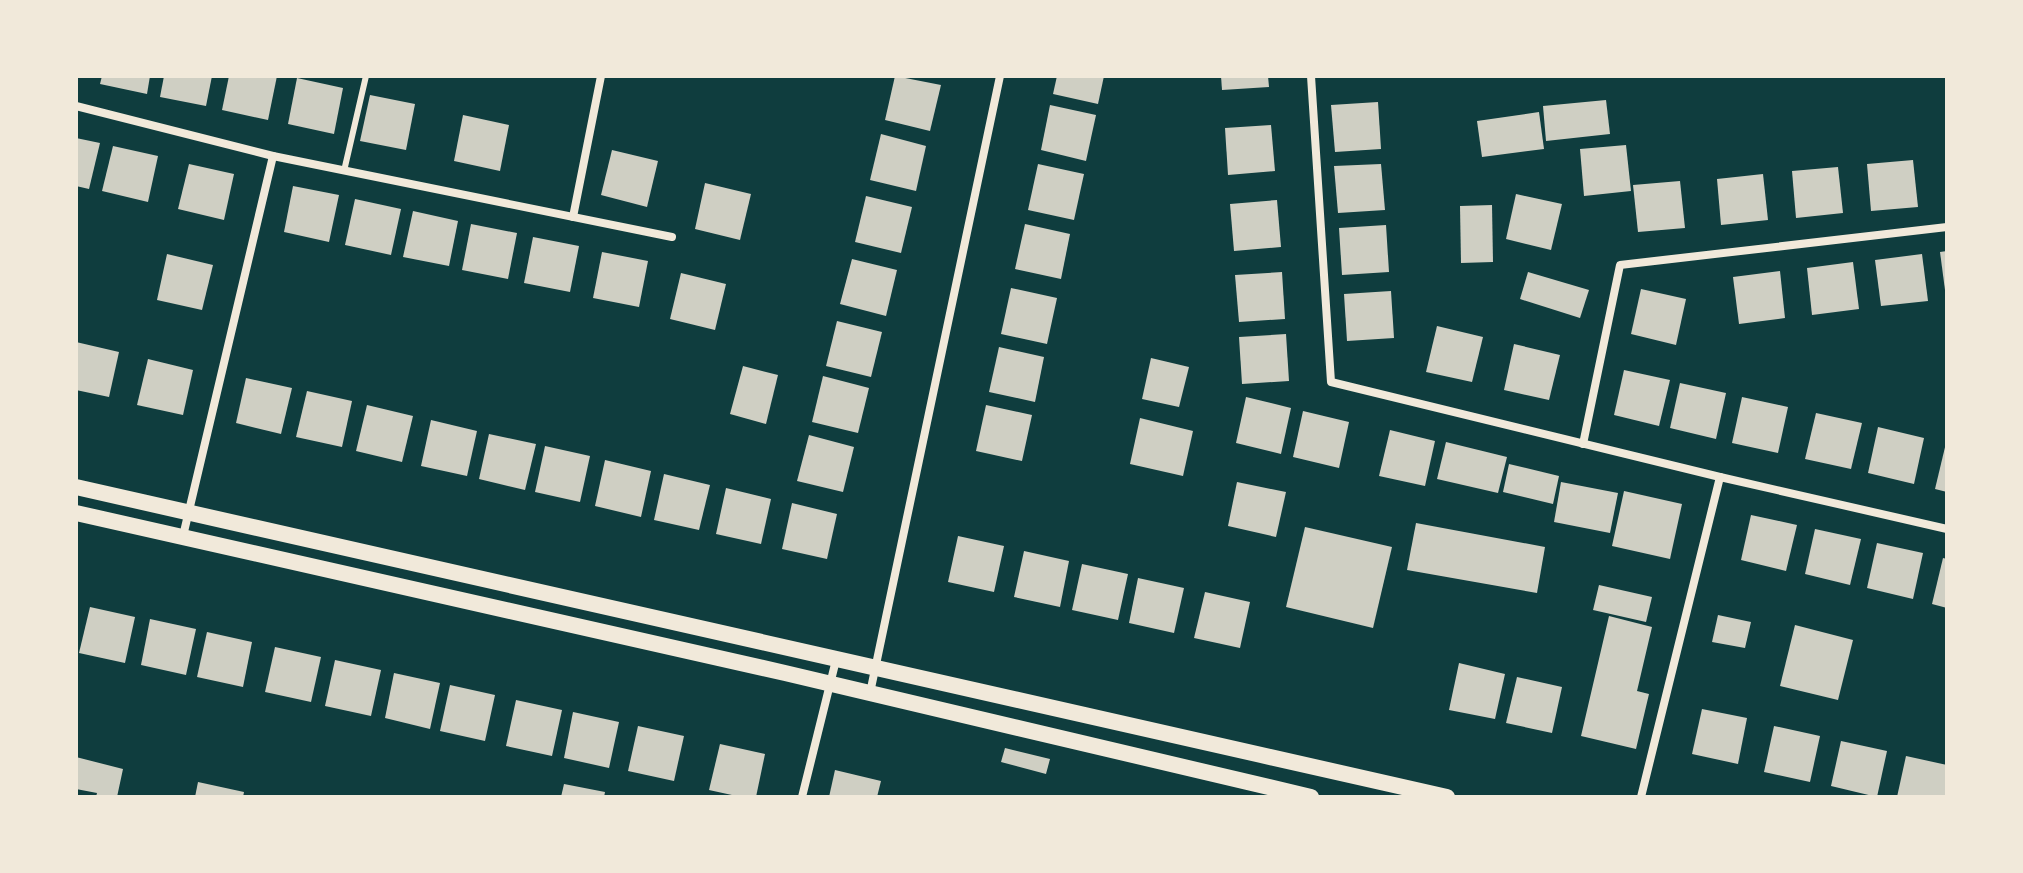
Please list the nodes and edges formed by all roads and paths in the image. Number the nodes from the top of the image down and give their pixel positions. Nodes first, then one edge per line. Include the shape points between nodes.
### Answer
1 (366, 76) edge
2 (601, 76) edge
3 (1000, 76) edge
4 (1311, 76) edge
5 (76, 106) edge
6 (273, 156) junction
7 (344, 171) junction
8 (573, 217) junction
9 (1947, 227) edge
10 (672, 237) dead end
11 (1583, 444) junction
12 (1720, 477) junction
13 (76, 487) edge
14 (76, 513) edge
15 (188, 513) junction
16 (1947, 529) edge
17 (183, 537) junction
18 (836, 660) junction
19 (875, 669) junction
20 (829, 684) junction
21 (870, 693) junction
22 (802, 797) edge
23 (1311, 797) edge
24 (1447, 797) edge
25 (1641, 797) edge

1 - 7 lane
2 - 8 street
3 - 19 street
4 - 11 street via 1331,382
5 - 6 street
6 - 7 street
6 - 15 street
7 - 8 street
8 - 10 street
9 - 11 street via 1620,265
11 - 12 street
12 - 16 street
12 - 25 street
13 - 15 main road
14 - 17 main road
15 - 17 street
15 - 18 main road
17 - 20 main road
18 - 19 main road
18 - 20 street
19 - 21 street
19 - 24 main road
20 - 21 main road
20 - 22 street
21 - 23 main road

